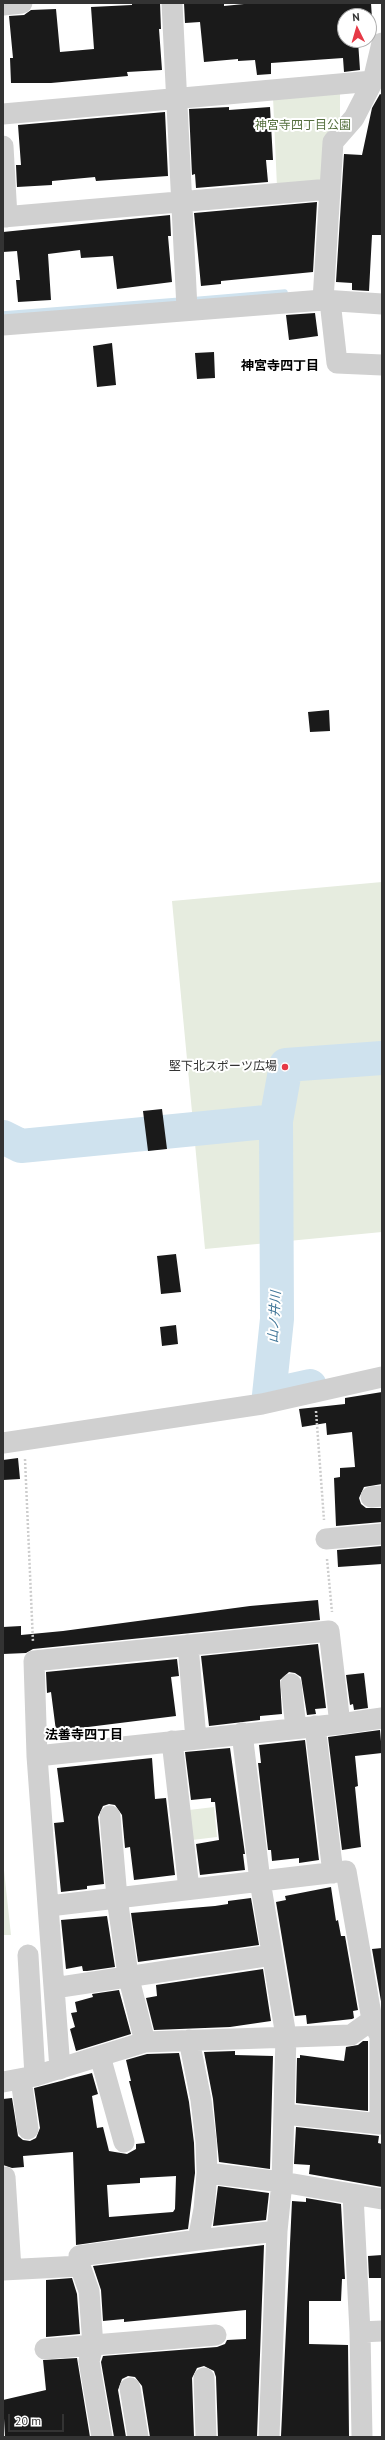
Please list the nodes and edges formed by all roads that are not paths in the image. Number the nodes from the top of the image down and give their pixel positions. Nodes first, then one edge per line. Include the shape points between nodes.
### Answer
1 (22, 3) edge
2 (172, 3) edge
3 (3, 5) edge
4 (382, 43) edge
5 (373, 81) junction
6 (176, 98) junction
7 (3, 114) edge
8 (3, 146) edge
9 (330, 189) junction
10 (182, 202) junction
11 (5, 217) edge
12 (326, 300) junction
13 (382, 304) edge
14 (187, 309) junction
15 (3, 325) edge
16 (382, 365) edge
17 (382, 1377) edge
18 (3, 1444) edge
19 (382, 1534) edge
20 (326, 1539) road end
21 (188, 1645) junction
22 (291, 1684) dead end
23 (382, 1718) edge
24 (340, 1724) junction
25 (306, 1727) junction
26 (242, 1733) junction
27 (196, 1739) junction
28 (172, 1741) junction
29 (37, 1756) junction
30 (110, 1816) dead end
31 (333, 1873) junction
32 (260, 1881) junction
33 (189, 1889) junction
34 (117, 1898) junction
35 (49, 1906) junction
36 (28, 1955) dead end
37 (272, 1955) junction
38 (128, 1975) junction
39 (54, 1988) junction
40 (372, 2020) junction
41 (286, 2036) junction
42 (189, 2040) junction
43 (145, 2042) junction
44 (100, 2056) junction
45 (60, 2069) junction
46 (20, 2079) edge
47 (284, 2114) junction
48 (28, 2129) dead end
49 (124, 2142) dead end
50 (207, 2173) junction
51 (4, 2177) dead end
52 (282, 2182) junction
53 (353, 2196) junction
54 (382, 2199) edge
55 (277, 2231) junction
56 (198, 2240) junction
57 (80, 2266) junction
58 (7, 2270) edge
59 (382, 2331) edge
60 (360, 2332) junction
61 (216, 2336) dead end
62 (93, 2346) junction
63 (46, 2349) dead end
64 (204, 2378) dead end
65 (130, 2388) dead end
66 (102, 2437) edge
67 (138, 2437) edge
68 (206, 2437) edge
69 (269, 2437) edge
70 (362, 2437) edge

1 - 3 street
2 - 6 street
4 - 5 street
5 - 6 street
5 - 9 street via 354,118 333,142
6 - 7 street
6 - 10 street
8 - 11 street
9 - 10 street
9 - 12 street
10 - 11 street
10 - 14 street
12 - 13 street
12 - 14 street
12 - 16 street via 337,363
14 - 15 street
17 - 18 street via 262,1404
19 - 20 street
21 - 24 street via 329,1631
21 - 27 street
21 - 29 street via 34,1661
22 - 25 street
23 - 24 street
24 - 25 street
25 - 26 street
25 - 31 street
26 - 27 street
26 - 32 street
27 - 28 street
28 - 29 street
28 - 33 street
29 - 35 street
30 - 34 street
31 - 32 street
31 - 40 street via 346,1870
32 - 33 street
32 - 37 street
33 - 34 street
34 - 35 street
34 - 38 street
35 - 39 street
36 - 46 street
37 - 38 street
37 - 41 street
38 - 39 street
38 - 43 street
39 - 45 street
40 - 41 street via 350,2035
40 - 47 street via 380,2036 380,2124
41 - 42 street
41 - 47 street
42 - 43 street
42 - 50 street via 201,2100
43 - 44 street
44 - 45 street
44 - 49 street
45 - 46 street
46 - 48 street
47 - 52 street
50 - 52 street
50 - 56 street
51 - 58 street
52 - 53 street
52 - 55 street
53 - 54 street
53 - 60 street
55 - 56 street
55 - 69 street
56 - 57 street via 79,2256
57 - 58 street
57 - 62 street via 89,2291
59 - 60 street
60 - 70 street
61 - 62 street
62 - 63 street
62 - 66 street via 89,2361
64 - 68 street
65 - 67 street

